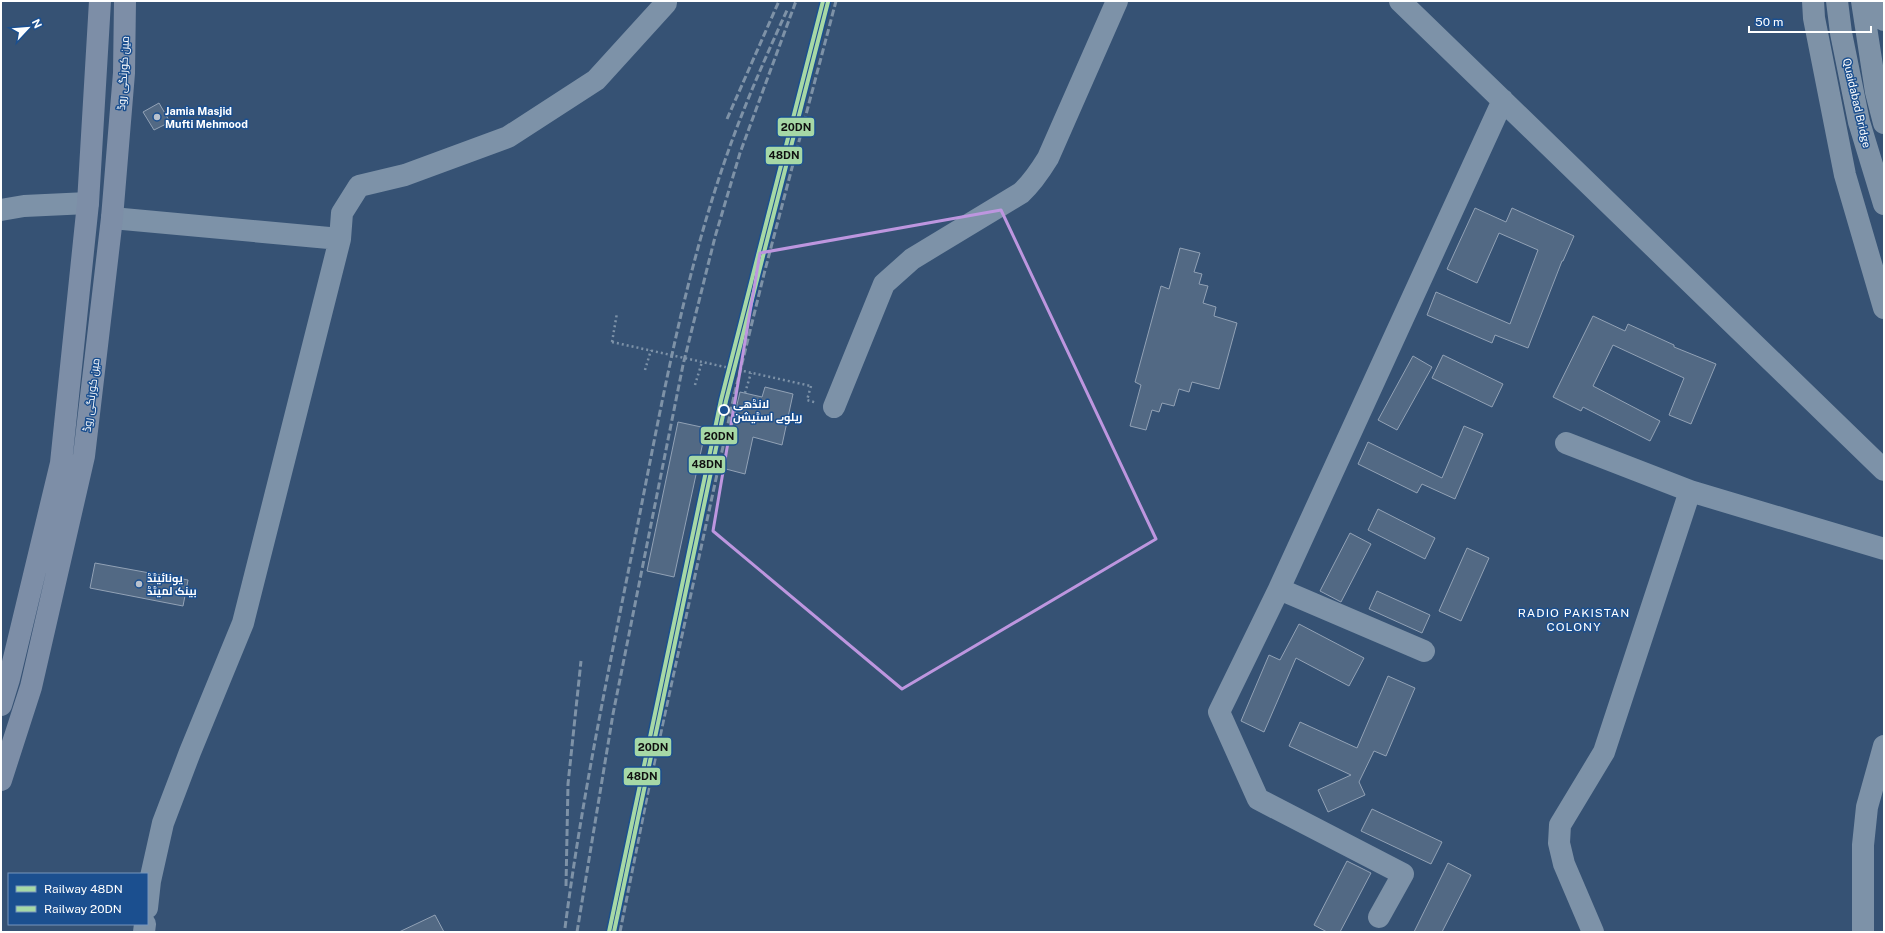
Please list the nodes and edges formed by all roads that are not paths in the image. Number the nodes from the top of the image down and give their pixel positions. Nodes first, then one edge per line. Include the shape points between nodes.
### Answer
1 (100, 1) edge
2 (125, 1) edge
3 (1117, 1) edge
4 (1400, 1) edge
5 (1813, 1) edge
6 (1838, 1) edge
7 (1862, 1) edge
8 (1881, 1) edge
9 (666, 3) dead end
10 (1884, 20) edge
11 (1503, 100) junction
12 (1884, 123) edge
13 (88, 203) junction
14 (1884, 204) edge
15 (1, 210) edge
16 (112, 218) junction
17 (340, 239) junction
18 (1884, 308) edge
19 (834, 407) dead end
20 (1566, 443) dead end
21 (1884, 470) edge
22 (1690, 491) junction
23 (1884, 549) edge
24 (1279, 589) junction
25 (1424, 651) dead end
26 (1, 705) edge
27 (1884, 746) edge
28 (1, 780) edge
29 (148, 899) edge
30 (1379, 917) dead end
31 (1593, 932) edge
32 (1863, 932) edge

1 - 13 main road, مین کورنگی روڈ
2 - 16 main road, مین کورنگی روڈ via 124,73
3 - 19 street via 1048,158 1029,186 912,259 884,284
4 - 11 street
5 - 18 highway via 1814,18 1845,175
6 - 14 highway, Quaidabad Bridge via 1841,33 1859,122
7 - 12 highway, Quaidabad Bridge via 1876,92
8 - 10 highway
9 - 17 street via 596,80 508,137 404,175 359,186 342,212
11 - 21 street
11 - 24 street
13 - 15 street via 24,206
13 - 26 main road, مین کورنگی روڈ via 61,463
16 - 17 street
16 - 28 main road, مین کورنگی روڈ via 84,456 31,687
17 - 29 street via 243,623 163,823
20 - 22 street
22 - 23 street
22 - 31 street via 1604,752 1560,825 1559,843 1564,864
24 - 25 street
24 - 30 street via 1219,712 1258,799 1403,874
27 - 32 street via 1867,807 1863,845

